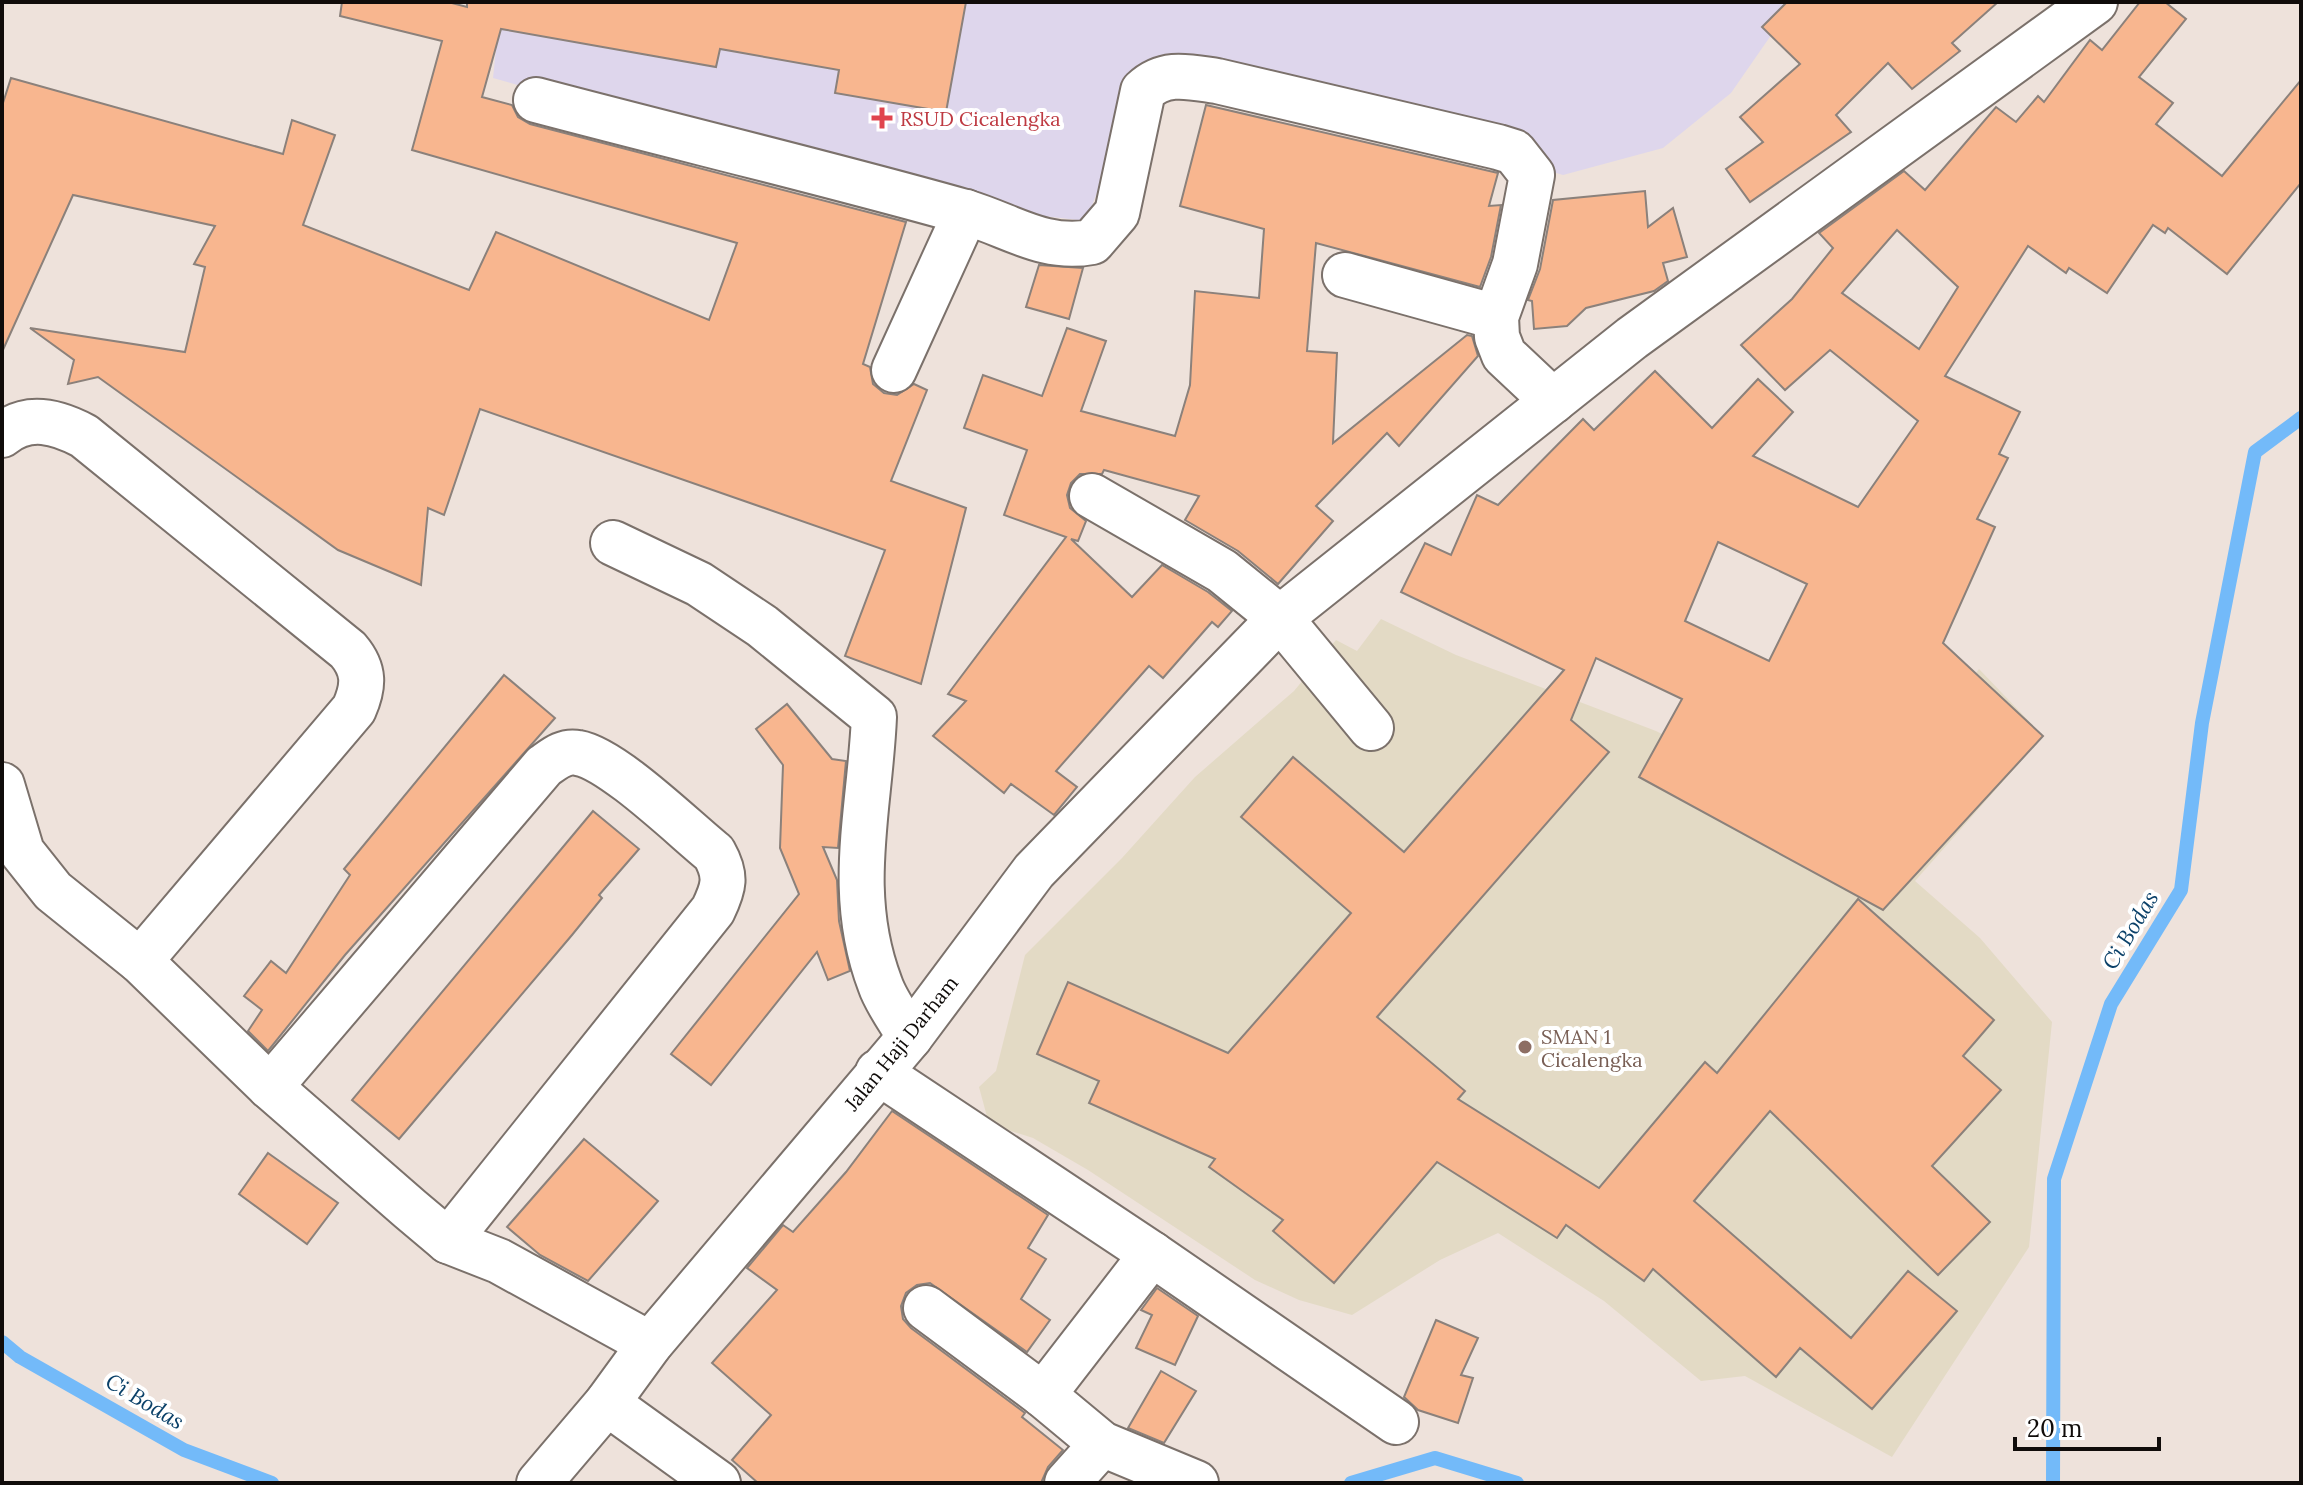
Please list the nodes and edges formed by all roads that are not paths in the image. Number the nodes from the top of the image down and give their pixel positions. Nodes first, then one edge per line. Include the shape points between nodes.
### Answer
1 (2095, 2) edge
2 (536, 100) dead end
3 (966, 212) junction
4 (1345, 275) dead end
5 (1496, 317) junction
6 (894, 370) dead end
7 (1553, 401) junction
8 (2, 435) edge
9 (1092, 496) dead end
10 (613, 543) dead end
11 (1280, 618) junction
12 (1371, 728) dead end
13 (2, 785) edge
14 (140, 961) junction
15 (910, 1037) junction
16 (878, 1072) junction
17 (270, 1087) junction
18 (448, 1241) junction
19 (1152, 1254) junction
20 (926, 1308) dead end
21 (650, 1344) junction
22 (1043, 1395) junction
23 (607, 1403) junction
24 (1396, 1422) dead end
25 (1102, 1444) junction
26 (539, 1483) edge
27 (718, 1483) edge
28 (1067, 1483) edge
29 (1196, 1483) edge

1 - 7 street, Jalan Haji Darham
2 - 3 street
3 - 5 street via 1067,247 1092,242 1117,213 1143,91 1160,78 1175,75 1217,81 1514,152 1532,175 1515,264
3 - 6 street
4 - 5 street
5 - 7 street via 1504,355
7 - 11 street, Jalan Haji Darham
8 - 14 street via 20,425 57,422 84,436 360,664 362,690 354,709
9 - 11 street via 1222,571
10 - 15 street via 699,584 874,717 860,837 863,919 880,986
11 - 12 street
11 - 15 street, Jalan Haji Darham via 1034,871
13 - 14 street via 22,852 53,891
14 - 17 street
15 - 16 street, Jalan Haji Darham
16 - 19 street
16 - 21 street, Jalan Haji Darham
17 - 18 street
17 - 18 street via 544,766 562,754 577,752 606,765 714,853 725,885 713,910
18 - 21 street via 499,1261
19 - 22 street
19 - 24 street
20 - 22 street
21 - 23 street, Jalan Haji Darham
22 - 25 street
23 - 26 street, Jalan Haji Darham
23 - 27 street
25 - 28 street
25 - 29 street

